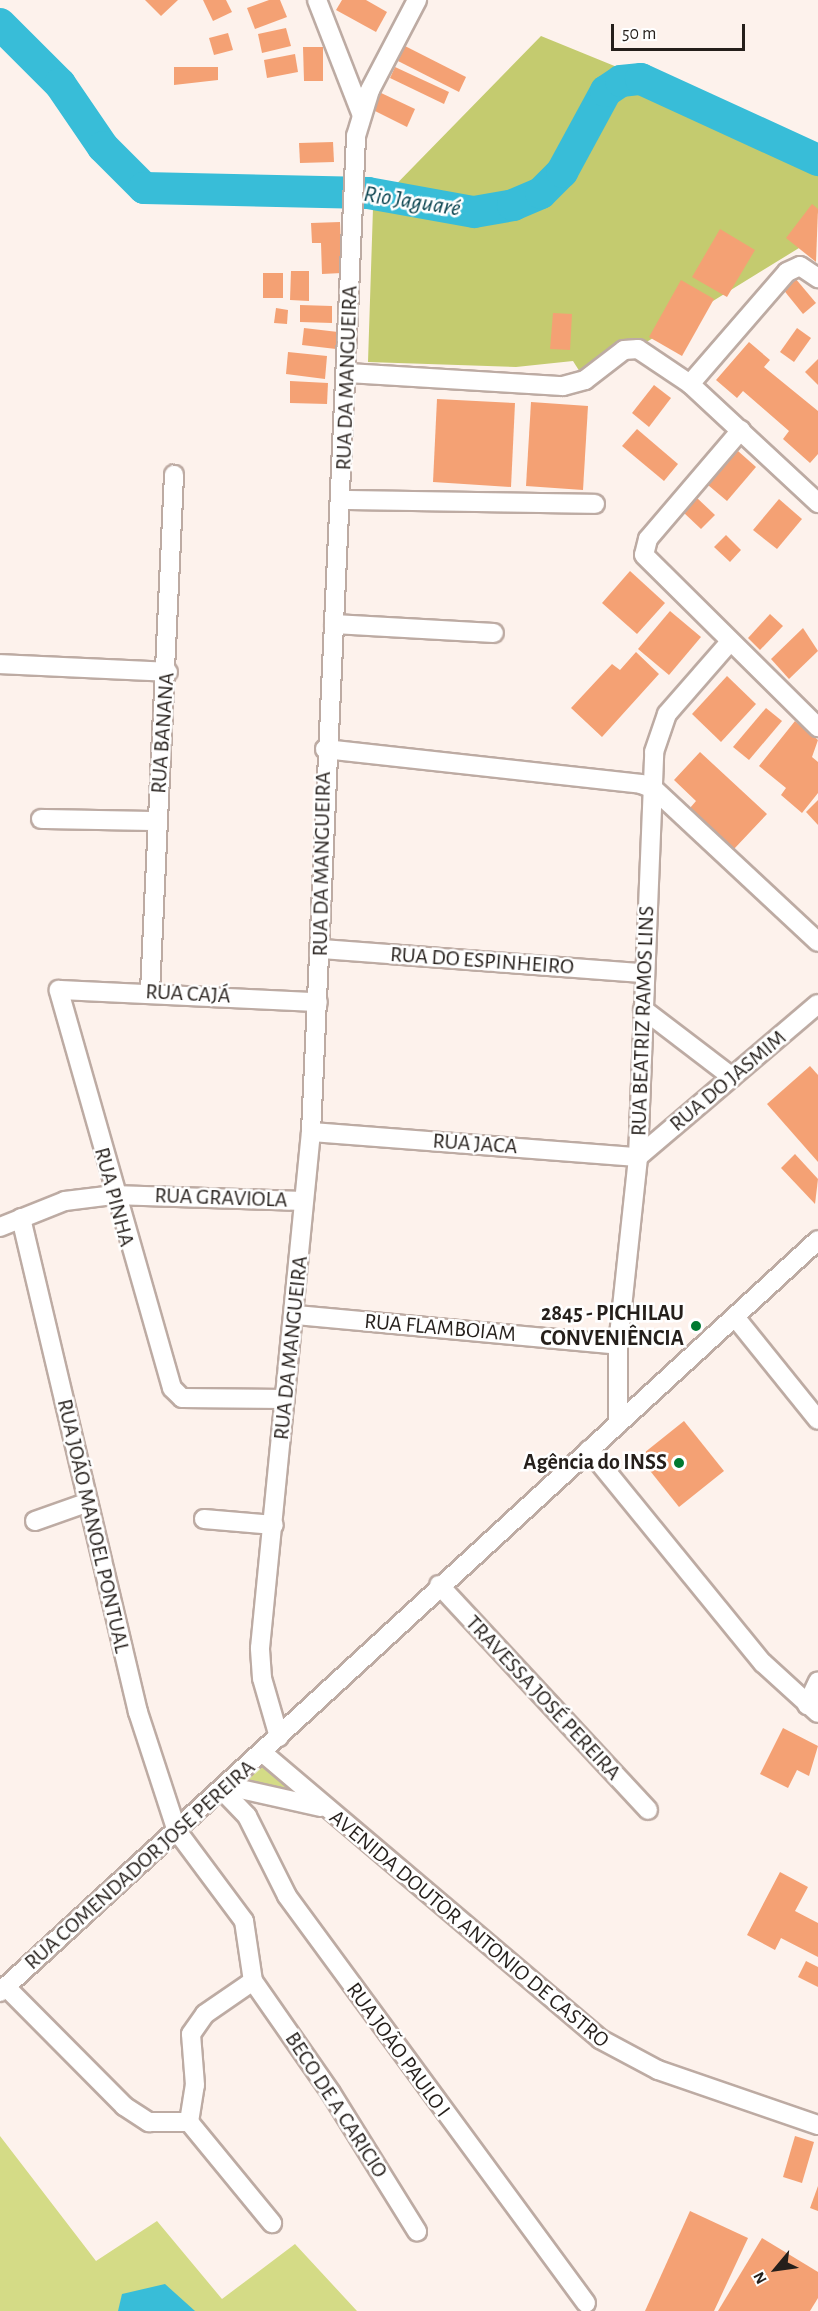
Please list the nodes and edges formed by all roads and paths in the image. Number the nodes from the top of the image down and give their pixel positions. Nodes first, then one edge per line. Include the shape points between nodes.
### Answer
1 (317, 0) edge
2 (417, 0) edge
3 (361, 113) junction
4 (818, 278) edge
5 (348, 373) junction
6 (690, 384) junction
7 (741, 430) junction
8 (174, 475) dead end
9 (342, 500) junction
10 (818, 503) edge
11 (595, 504) dead end
12 (334, 624) junction
13 (494, 633) dead end
14 (729, 643) junction
15 (0, 664) edge
16 (168, 672) junction
17 (818, 727) edge
18 (325, 749) junction
19 (654, 789) junction
20 (42, 819) dead end
21 (156, 821) junction
22 (818, 942) edge
23 (321, 949) junction
24 (643, 973) junction
25 (59, 990) joint
26 (150, 992) junction
27 (318, 1002) junction
28 (818, 1004) edge
29 (643, 1009) junction
30 (732, 1077) junction
31 (311, 1132) junction
32 (638, 1156) junction
33 (113, 1195) junction
34 (303, 1201) junction
35 (21, 1218) junction
36 (0, 1227) edge
37 (818, 1240) edge
38 (297, 1315) junction
39 (735, 1317) junction
40 (618, 1346) junction
41 (285, 1400) junction
42 (818, 1420) edge
43 (618, 1424) junction
44 (589, 1450) junction
45 (86, 1503) junction
46 (204, 1519) dead end
47 (35, 1521) dead end
48 (274, 1525) junction
49 (439, 1585) junction
50 (818, 1681) edge
51 (812, 1709) edge
52 (279, 1737) junction
53 (263, 1753) junction
54 (225, 1788) junction
55 (322, 1808) junction
56 (648, 1810) dead end
57 (177, 1831) junction
58 (253, 1982) junction
59 (3, 1990) edge
60 (189, 2122) junction
61 (818, 2125) edge
62 (272, 2223) dead end
63 (417, 2231) dead end
64 (586, 2303) dead end

1 - 3 street
2 - 3 street, RUA DA MANGUEIRA
3 - 5 street, RUA DA MANGUEIRA via 354,177
4 - 6 street via 800,266 787,272
5 - 6 street via 563,386 585,380 632,348 646,351
5 - 9 street, RUA DA MANGUEIRA
6 - 7 street
7 - 10 street
7 - 14 street via 648,539 644,555
8 - 16 street, RUA BANANA
9 - 11 street
9 - 12 street, RUA DA MANGUEIRA
12 - 13 street
12 - 18 street, RUA DA MANGUEIRA
14 - 17 street
14 - 19 street, RUA BEATRIZ RAMOS LINS via 667,714 654,752
15 - 16 street
16 - 21 street, RUA BANANA
18 - 19 street via 626,780
18 - 23 street, RUA DA MANGUEIRA
19 - 22 street
19 - 24 street, RUA BEATRIZ RAMOS LINS
20 - 21 street
21 - 26 street, RUA BANANA
23 - 24 street, RUA DO ESPINHEIRO
23 - 27 street, RUA DA MANGUEIRA
24 - 29 street, RUA BEATRIZ RAMOS LINS
25 - 26 street, RUA CAJÁ
25 - 33 street, RUA PINHA
26 - 27 street, RUA CAJÁ
27 - 31 street, RUA DA MANGUEIRA
28 - 30 street, RUA DO JASMIM
29 - 30 street
29 - 32 street, RUA BEATRIZ RAMOS LINS
30 - 32 street, RUA DO JASMIM
31 - 32 street, RUA JACA
31 - 34 street, RUA DA MANGUEIRA
32 - 40 street, RUA BEATRIZ RAMOS LINS
33 - 34 street, RUA GRAVIOLA
33 - 35 street, RUA GRAVIOLA via 64,1202
33 - 41 street, RUA PINHA via 164,1373 182,1398
34 - 38 street, RUA DA MANGUEIRA
35 - 36 street, RUA GRAVIOLA
35 - 45 street, RUA JOÃO MANOEL PONTUAL
37 - 39 street, RUA COMENDADOR JOSE PEREIRA
38 - 40 street, RUA FLAMBOIAM
38 - 41 street, RUA DA MANGUEIRA
39 - 42 street
39 - 43 street, RUA COMENDADOR JOSE PEREIRA
40 - 43 street, RUA BEATRIZ RAMOS LINS
41 - 48 street, RUA DA MANGUEIRA
43 - 44 street, RUA COMENDADOR JOSE PEREIRA
44 - 49 street, RUA COMENDADOR JOSE PEREIRA
44 - 51 street via 763,1663
45 - 47 street
45 - 57 street, RUA JOÃO MANOEL PONTUAL via 138,1712
46 - 48 street
48 - 52 street, RUA DA MANGUEIRA via 260,1648 262,1678
49 - 52 street, RUA COMENDADOR JOSE PEREIRA
49 - 56 street, TRAVESSA JOSÉ PEREIRA
50 - 51 street
52 - 53 street, RUA COMENDADOR JOSE PEREIRA
53 - 54 street, RUA COMENDADOR JOSE PEREIRA
53 - 55 street, AVENIDA DOUTOR ANTONIO DE CASTRO
54 - 55 street, AVENIDA DOUTOR ANTONIO DE CASTRO
54 - 57 street, RUA COMENDADOR JOSE PEREIRA
54 - 64 street, RUA JOÃO PAULO I via 247,1816 287,1896
55 - 61 street, AVENIDA DOUTOR ANTONIO DE CASTRO via 620,2052
57 - 58 street, RUA JOÃO MANOEL PONTUAL via 244,1921
57 - 59 street, RUA COMENDADOR JOSE PEREIRA
58 - 60 street via 205,2014 191,2034 195,2085
58 - 63 street, BECO DE A CARICIO via 331,2093
59 - 60 street via 124,2106 149,2122
60 - 62 street

